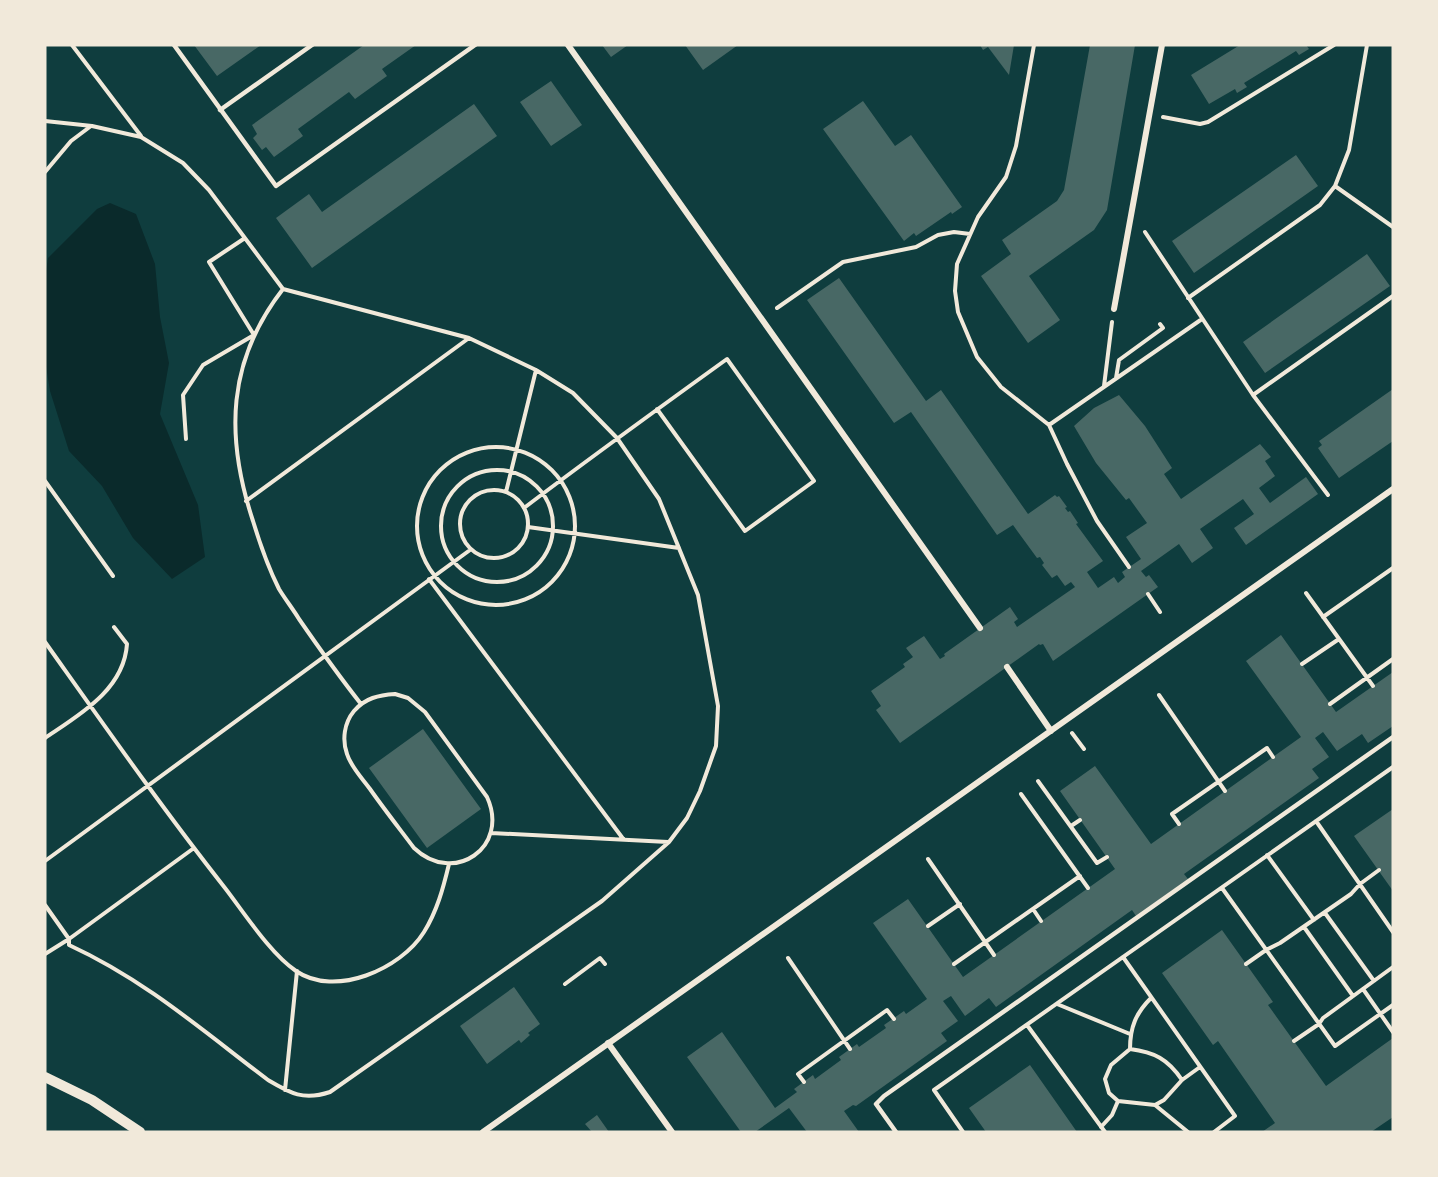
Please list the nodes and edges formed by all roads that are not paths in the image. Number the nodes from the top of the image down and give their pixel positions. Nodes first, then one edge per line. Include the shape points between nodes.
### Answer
1 (174, 45) edge
2 (312, 45) edge
3 (475, 45) edge
4 (568, 45) edge
5 (1162, 45) edge
6 (220, 110) junction
7 (1114, 309) road end
8 (1393, 489) edge
9 (980, 628) dead end
10 (1007, 668) dead end
11 (1051, 730) junction
12 (1393, 737) edge
13 (608, 1043) junction
14 (45, 1077) edge
15 (140, 1132) edge
16 (483, 1132) edge
17 (672, 1132) edge
18 (896, 1132) edge

1 - 6 lane
2 - 6 lane
3 - 6 lane via 276,186
4 - 9 street
5 - 7 street
8 - 11 street
10 - 11 street
11 - 13 street
12 - 18 lane via 884,1096 876,1104
13 - 16 street
13 - 17 street
14 - 15 street via 92,1100

